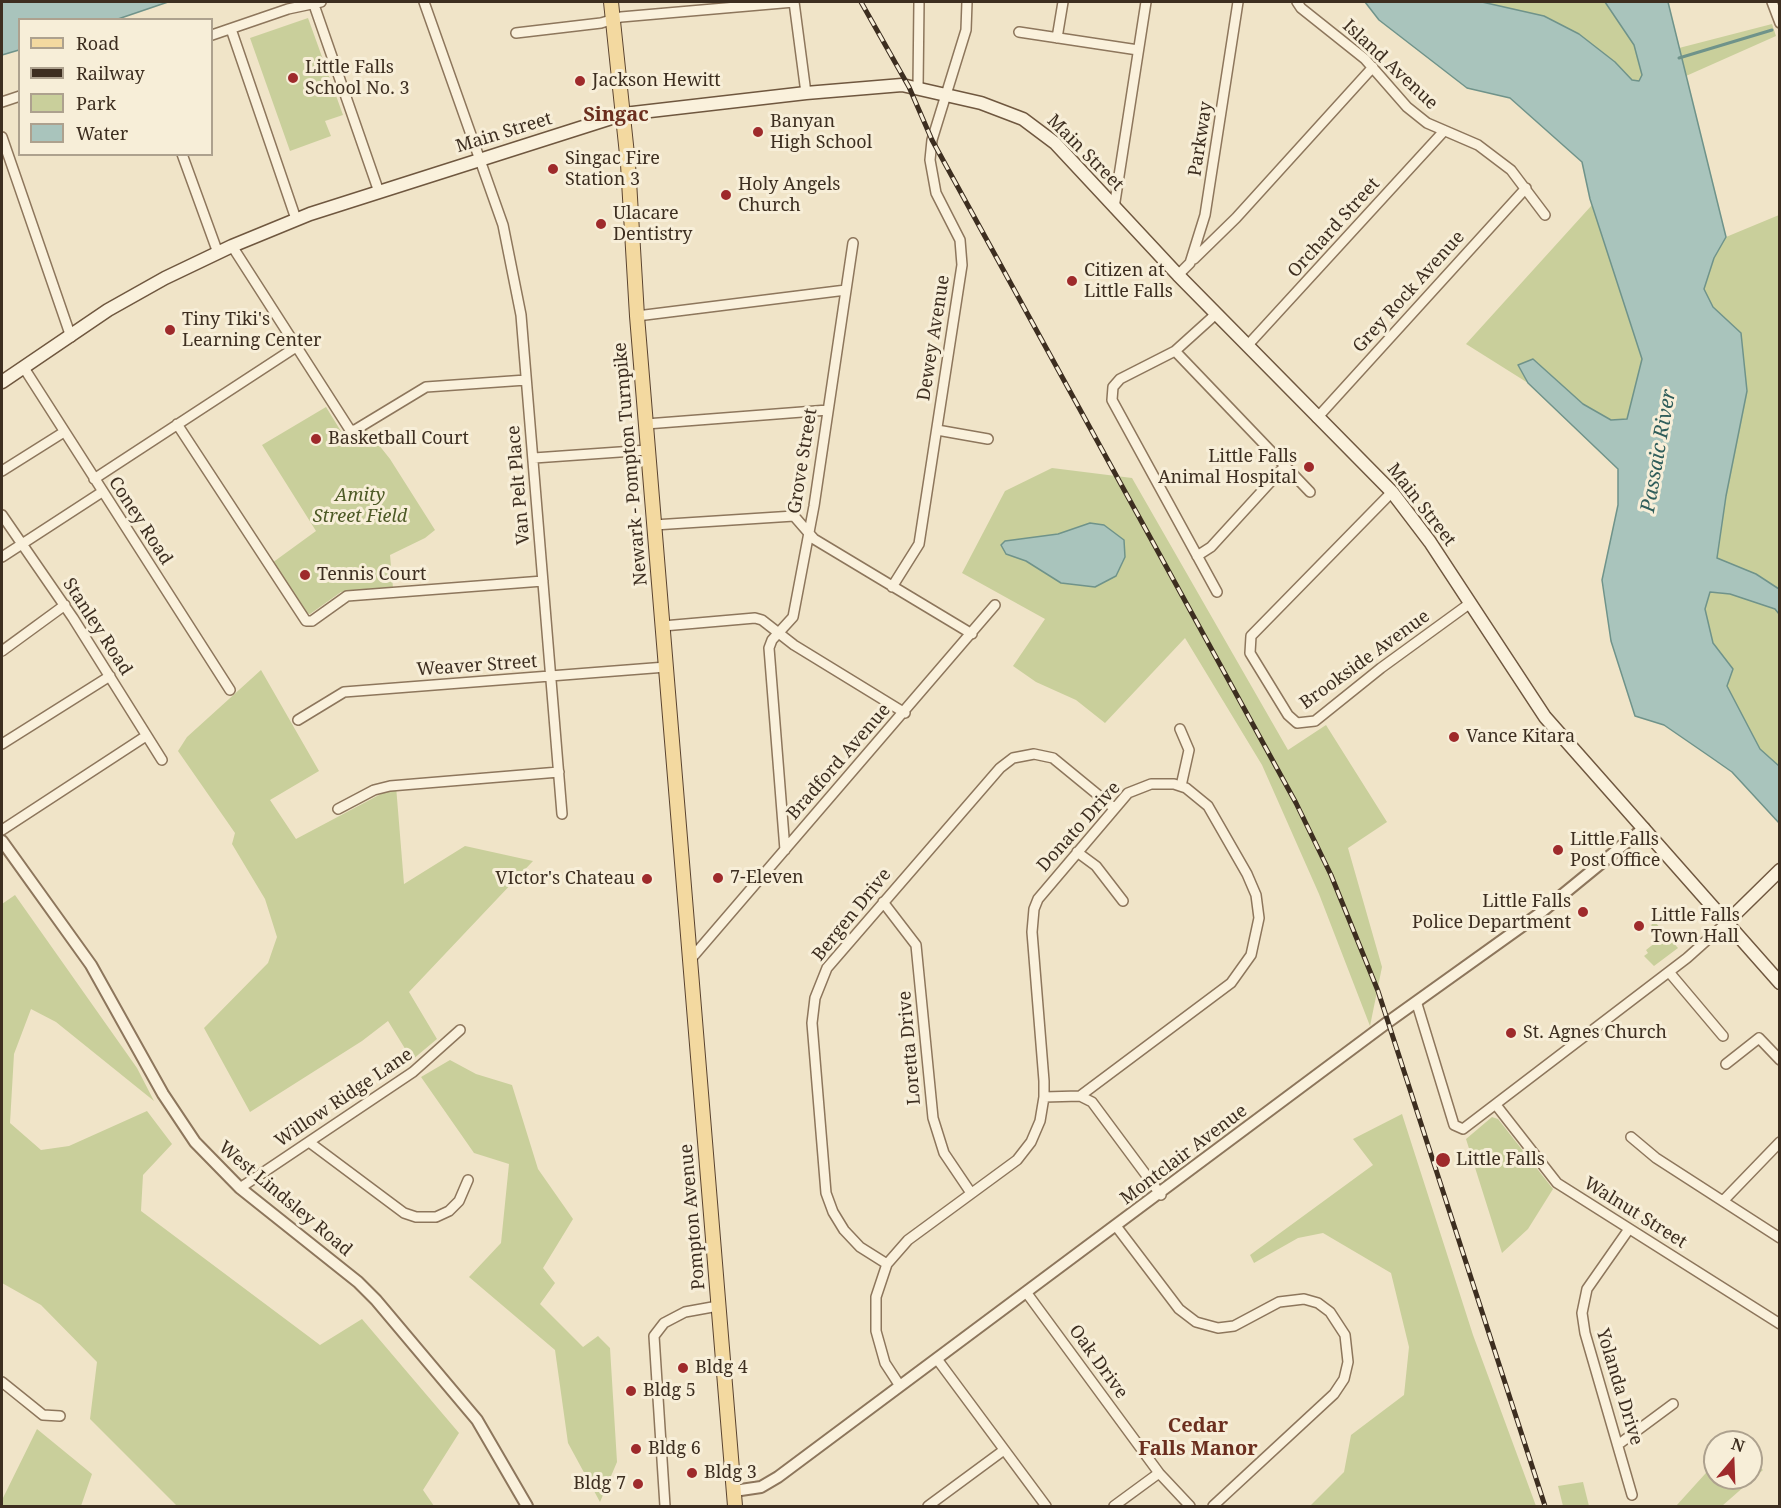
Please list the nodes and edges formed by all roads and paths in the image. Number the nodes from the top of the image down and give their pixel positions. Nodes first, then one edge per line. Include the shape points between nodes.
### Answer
1 (316, 2) edge
2 (424, 2) edge
3 (611, 2) edge
4 (919, 2) edge
5 (967, 2) edge
6 (1063, 2) edge
7 (1146, 2) edge
8 (1238, 2) edge
9 (1297, 2) edge
10 (1772, 2) edge
11 (612, 20) junction
12 (1779, 23) edge
13 (231, 29) junction
14 (1018, 32) dead end
15 (516, 33) dead end
16 (213, 35) edge
17 (1057, 38) junction
18 (1138, 50) junction
19 (1372, 68) junction
20 (918, 87) junction
21 (806, 93) junction
22 (947, 94) junction
23 (18, 97) edge
24 (2, 102) edge
25 (624, 114) junction
26 (1444, 131) junction
27 (2, 137) edge
28 (183, 156) edge
29 (479, 159) junction
30 (1526, 188) junction
31 (379, 192) junction
32 (1114, 208) junction
33 (1545, 215) dead end
34 (296, 219) junction
35 (853, 243) dead end
36 (231, 246) junction
37 (218, 253) junction
38 (1190, 263) junction
39 (1178, 275) junction
40 (846, 290) junction
41 (1216, 314) junction
42 (637, 316) junction
43 (70, 337) junction
44 (1247, 346) junction
45 (296, 347) junction
46 (1175, 351) junction
47 (24, 369) junction
48 (526, 380) junction
49 (2, 382) edge
50 (828, 410) junction
51 (1317, 418) junction
52 (177, 424) junction
53 (646, 424) junction
54 (937, 430) junction
55 (64, 432) junction
56 (988, 439) dead end
57 (648, 450) junction
58 (534, 458) junction
59 (1285, 466) junction
60 (2, 471) edge
61 (94, 479) junction
62 (102, 492) junction
63 (1310, 492) dead end
64 (1392, 492) junction
65 (2, 514) edge
66 (654, 525) junction
67 (808, 535) junction
68 (20, 544) junction
69 (1197, 556) junction
70 (2, 557) edge
71 (543, 580) junction
72 (892, 586) junction
73 (1217, 592) dead end
74 (1469, 604) junction
75 (65, 605) junction
76 (995, 605) dead end
77 (663, 626) junction
78 (779, 633) junction
79 (972, 634) junction
80 (2, 651) edge
81 (666, 668) junction
82 (110, 676) junction
83 (551, 676) junction
84 (230, 690) dead end
85 (905, 713) junction
86 (298, 720) dead end
87 (1180, 729) dead end
88 (146, 736) junction
89 (2, 744) edge
90 (162, 760) dead end
91 (559, 772) junction
92 (1181, 786) junction
93 (1114, 808) junction
94 (338, 809) dead end
95 (562, 814) dead end
96 (1644, 828) junction
97 (2, 830) edge
98 (2, 841) edge
99 (785, 850) junction
100 (1077, 852) junction
101 (1779, 870) edge
102 (1123, 901) dead end
103 (883, 902) junction
104 (687, 924) joint
105 (1725, 924) junction
106 (690, 960) junction
107 (1669, 972) junction
108 (1779, 983) edge
109 (1417, 1004) junction
110 (460, 1030) dead end
111 (1723, 1036) dead end
112 (1779, 1060) edge
113 (1726, 1064) dead end
114 (1080, 1096) junction
115 (1044, 1097) junction
116 (1496, 1104) junction
117 (1630, 1137) dead end
118 (1779, 1142) edge
119 (309, 1143) junction
120 (468, 1180) dead end
121 (240, 1188) junction
122 (971, 1193) junction
123 (1161, 1195) junction
124 (1723, 1201) junction
125 (1116, 1226) junction
126 (1629, 1229) junction
127 (1779, 1238) edge
128 (887, 1264) junction
129 (1026, 1292) junction
130 (718, 1306) junction
131 (1779, 1324) edge
132 (937, 1359) junction
133 (2, 1382) edge
134 (900, 1386) junction
135 (1673, 1404) dead end
136 (60, 1416) dead end
137 (1619, 1444) junction
138 (1004, 1450) junction
139 (1159, 1473) junction
140 (734, 1491) junction
141 (1632, 1495) dead end
142 (527, 1506) edge
143 (665, 1506) edge
144 (735, 1506) edge
145 (928, 1506) edge
146 (1046, 1506) edge
147 (1114, 1506) edge
148 (1190, 1506) edge
149 (1213, 1506) edge

1 - 13 street
1 - 31 street
2 - 29 street, Van Pelt Place
3 - 11 main road, Newark - Pompton Turnpike
4 - 20 street
5 - 22 street, Dewey Avenue via 966,30
6 - 17 street
7 - 18 street
8 - 38 street, Parkway via 1205,215
9 - 19 street, Island Avenue
10 - 12 street
11 - 15 street
11 - 21 street via 774,3 796,5
11 - 25 main road, Newark - Pompton Turnpike
13 - 16 street
13 - 34 street
14 - 17 street
17 - 18 street
18 - 32 street
19 - 26 street, Island Avenue via 1407,107
19 - 38 street
20 - 21 main road, Main Street
20 - 22 main road, Main Street
21 - 25 main road, Main Street
22 - 32 main road, Main Street via 1006,112 1038,129
22 - 54 street, Dewey Avenue via 932,140 930,166 936,193 963,254
23 - 24 street
25 - 29 main road, Main Street
25 - 42 main road, Newark - Pompton Turnpike
26 - 30 street, Island Avenue via 1489,152
26 - 44 street, Orchard Street
27 - 43 street
28 - 37 street
29 - 31 main road, Main Street
29 - 48 street, Van Pelt Place via 503,225 521,315
30 - 33 street, Island Avenue
30 - 51 street, Grey Rock Avenue
31 - 34 main road, Main Street
32 - 39 main road, Main Street
34 - 36 main road, Main Street
35 - 40 street, Grove Street
36 - 37 main road, Main Street
36 - 45 street
37 - 43 main road, Main Street via 160,281
38 - 39 street, Parkway
39 - 41 main road, Main Street
40 - 42 street
40 - 50 street, Grove Street
41 - 44 main road, Main Street
41 - 46 street
42 - 53 main road, Newark - Pompton Turnpike
43 - 47 main road, Main Street
44 - 51 main road, Main Street
45 - 48 street via 350,430 426,387
45 - 52 street
46 - 59 street
46 - 69 street via 1119,379 1113,387 1112,400
47 - 49 main road, Main Street
47 - 55 street, Coney Road
48 - 58 street, Van Pelt Place
50 - 53 street
50 - 67 street, Grove Street
51 - 64 main road, Main Street
52 - 61 street
52 - 71 street via 303,619 309,622 347,596
53 - 57 main road, Newark - Pompton Turnpike
54 - 56 street
54 - 72 street, Dewey Avenue via 919,544
55 - 60 street
55 - 61 street, Coney Road
57 - 58 street
57 - 66 main road, Newark - Pompton Turnpike
58 - 71 street, Van Pelt Place
59 - 63 street
59 - 69 street via 1210,547
61 - 62 street, Coney Road
62 - 68 street
62 - 84 street, Coney Road
64 - 74 main road, Main Street
64 - 74 street, Brookside Avenue via 1254,633 1248,644 1288,715 1297,723 1310,724
65 - 68 street, Stanley Road
66 - 67 street via 788,515 794,516
66 - 77 main road, Newark - Pompton Turnpike
67 - 72 street
67 - 78 street, Grove Street via 793,617
68 - 70 street
68 - 75 street, Stanley Road
69 - 73 street
71 - 83 street, Van Pelt Place
72 - 79 street
74 - 96 main road, Main Street via 1539,709
75 - 80 street
75 - 82 street, Stanley Road
76 - 79 street, Bradford Avenue
77 - 78 street via 755,618
77 - 81 main road, Newark - Pompton Turnpike
78 - 85 street
78 - 99 street, Grove Street via 772,640 768,656
79 - 85 street, Bradford Avenue
81 - 83 street, Weaver Street
81 - 104 main road, Newark - Pompton Turnpike
82 - 88 street, Stanley Road
82 - 89 street
83 - 86 street, Weaver Street via 344,692
83 - 91 street, Van Pelt Place
85 - 99 street, Bradford Avenue
87 - 92 street via 1189,750
88 - 90 street, Stanley Road
88 - 97 street
91 - 94 street via 390,786
91 - 95 street, Van Pelt Place
92 - 93 street, Donato Drive via 1143,786 1128,793
92 - 114 street via 1208,806 1256,895 1259,918 1251,955 1231,983
93 - 100 street, Donato Drive
93 - 103 street, Bergen Drive via 1053,758 1034,754 1013,758 999,768
96 - 105 main road, Main Street
96 - 109 street, Montclair Avenue via 1542,912
98 - 121 street, West Lindsley Road via 96,973 184,1127
99 - 106 street, Bradford Avenue
100 - 102 street via 1096,866
100 - 115 street, Donato Drive via 1042,893 1032,920
101 - 105 main road
103 - 122 street, Loretta Drive via 916,945 933,1118 944,1153
103 - 128 street, Bergen Drive via 827,968 815,998 812,1023 824,1183 829,1203 852,1239
104 - 106 main road, Pompton Avenue
105 - 107 street
105 - 108 main road, Main Street
106 - 130 main road, Pompton Avenue
107 - 111 street
107 - 116 street
109 - 116 street via 1454,1125 1467,1128
109 - 123 street, Montclair Avenue
110 - 119 street, Willow Ridge Lane via 413,1072
112 - 113 street via 1759,1038
114 - 115 street
114 - 123 street via 1092,1102
115 - 122 street, Donato Drive via 1036,1132 1024,1152
116 - 126 street, Walnut Street via 1557,1183
117 - 124 street
118 - 124 street
119 - 120 street via 404,1213 416,1217 429,1218 449,1211 459,1201
119 - 121 street, Willow Ridge Lane
121 - 142 street, West Lindsley Road via 376,1300 477,1420
122 - 128 street, Donato Drive via 908,1240
123 - 125 street, Montclair Avenue
124 - 127 street
125 - 129 street, Montclair Avenue
125 - 149 street via 1179,1309 1196,1322 1218,1328 1234,1326 1279,1302 1304,1299 1325,1307 1345,1335 1348,1362 1344,1379 1334,1394
126 - 131 street, Walnut Street
126 - 137 street, Yolanda Drive via 1587,1289 1582,1313 1588,1346
128 - 134 street, Donato Drive via 876,1297 876,1331 885,1363
129 - 132 street, Montclair Avenue
129 - 139 street, Oak Drive
130 - 140 main road, Pompton Avenue
130 - 143 street via 684,1312 664,1323 654,1336
132 - 134 street, Montclair Avenue
132 - 138 street
133 - 136 street via 43,1415
134 - 140 street, Montclair Avenue via 773,1481
135 - 137 street
137 - 141 street, Yolanda Drive
138 - 145 street
138 - 146 street
139 - 147 street
139 - 148 street, Oak Drive
140 - 144 main road, Pompton Avenue

